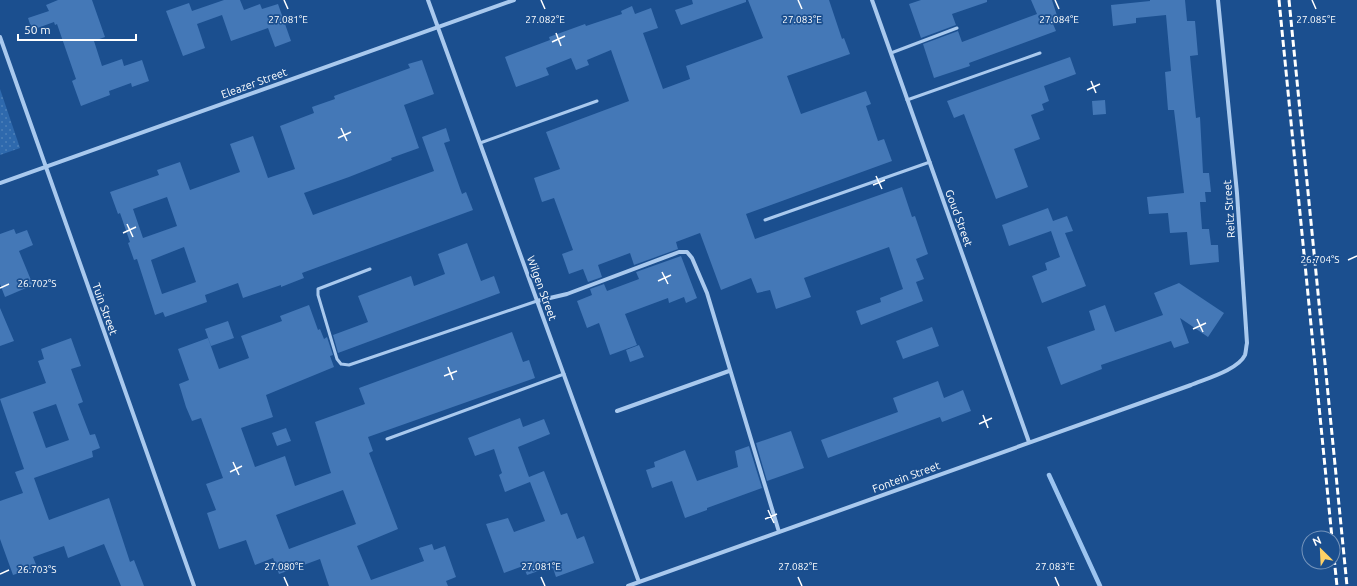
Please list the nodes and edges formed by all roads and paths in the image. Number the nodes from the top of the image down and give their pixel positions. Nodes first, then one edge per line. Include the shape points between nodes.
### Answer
1 (428, 0) edge
2 (514, 0) edge
3 (872, 0) edge
4 (1218, 0) edge
5 (438, 27) junction
6 (957, 28) dead end
7 (0, 37) edge
8 (891, 53) junction
9 (1040, 53) dead end
10 (907, 100) junction
11 (597, 101) dead end
12 (480, 143) junction
13 (930, 162) junction
14 (46, 168) junction
15 (0, 183) edge
16 (765, 220) dead end
17 (370, 269) dead end
18 (537, 301) junction
19 (729, 371) junction
20 (564, 374) junction
21 (1190, 385) joint
22 (617, 411) dead end
23 (387, 439) dead end
24 (1029, 442) junction
25 (779, 532) junction
26 (639, 582) junction
27 (194, 586) edge
28 (628, 586) edge

1 - 5 street, Wilgen Street
2 - 5 street, Eleazer Street
3 - 8 street, Goud Street
4 - 21 street, Reitz Street via 1238,193 1247,343 1244,356 1236,365
5 - 12 street, Wilgen Street
5 - 14 street, Eleazer Street
6 - 8 lane
7 - 14 street, Tuin Street
8 - 10 street, Goud Street
9 - 10 lane
10 - 13 street, Goud Street
11 - 12 lane
12 - 18 street, Wilgen Street
13 - 16 lane
13 - 24 street, Goud Street
14 - 15 street, Eleazer Street
14 - 27 street, Tuin Street
17 - 18 lane via 318,289 337,359 349,366
18 - 19 street via 567,294 678,252 687,252 707,293
18 - 20 street, Wilgen Street
19 - 22 street
19 - 25 street
20 - 23 lane
20 - 26 street, Wilgen Street
21 - 24 street, Fontein Street
24 - 25 street, Fontein Street
25 - 26 street, Fontein Street
26 - 28 street, Fontein Street

